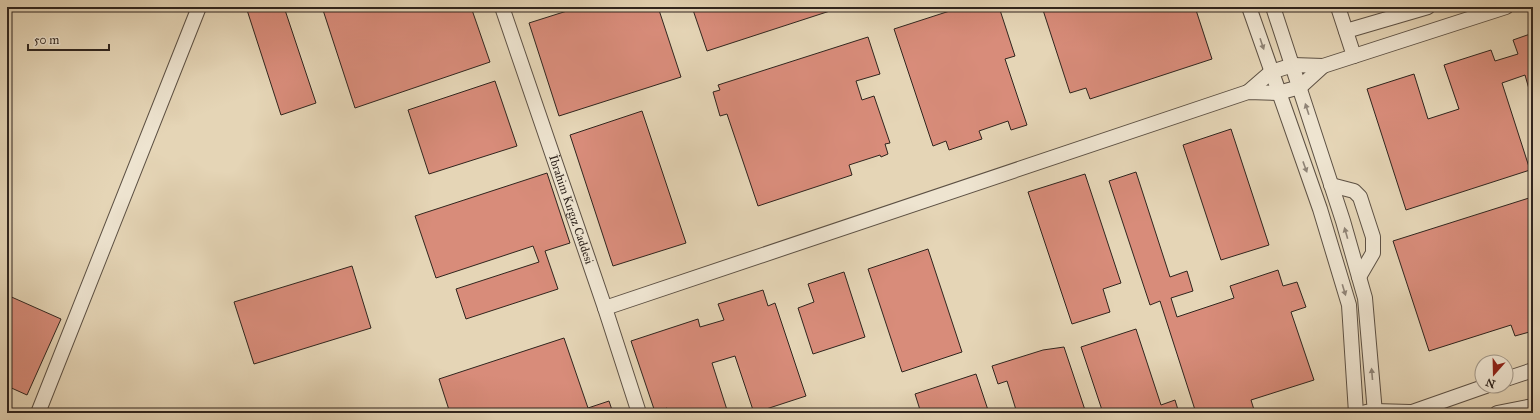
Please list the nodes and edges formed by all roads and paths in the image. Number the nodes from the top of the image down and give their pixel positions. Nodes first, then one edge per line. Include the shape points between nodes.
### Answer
1 (199, 7) edge
2 (502, 7) edge
3 (1249, 7) edge
4 (1273, 7) edge
5 (1338, 7) edge
6 (1428, 7) edge
7 (1506, 7) edge
8 (1346, 31) junction
9 (1354, 56) junction
10 (1293, 65) junction
11 (1323, 66) junction
12 (1271, 72) junction
13 (1300, 87) junction
14 (1248, 92) junction
15 (1278, 93) junction
16 (1331, 185) junction
17 (1359, 277) junction
18 (605, 308) junction
19 (1533, 370) edge
20 (1514, 376) edge
21 (1474, 390) edge
22 (1533, 406) edge
23 (1371, 412) edge
24 (38, 413) edge
25 (639, 413) edge
26 (1356, 413) edge
27 (1409, 413) edge
28 (1497, 413) edge

1 - 24 street
2 - 18 street, İbrahim Kırgız Caddesi
3 -> 12 street
4 - 10 street
5 - 8 street
6 - 8 street
7 - 9 street
8 - 9 street
9 - 11 street
10 - 11 street
10 - 12 street
10 - 13 street
11 - 13 street
12 - 14 street
12 - 15 street
13 - 15 street
16 -> 13 street
14 - 15 street
14 - 18 street
15 -> 26 street via 1320,209 1349,305
17 -> 16 street
16 - 17 street via 1354,191 1360,197 1372,237 1373,253
23 -> 17 street via 1365,298
18 - 25 street, İbrahim Kırgız Caddesi
19 - 20 street
21 - 27 street
22 - 28 street
23 - 27 street

